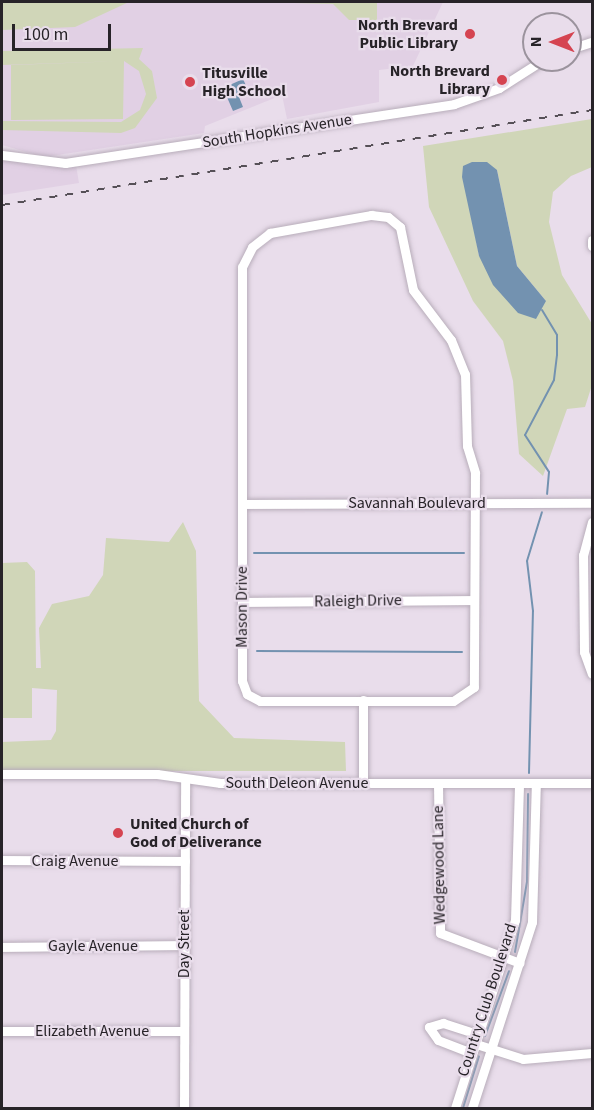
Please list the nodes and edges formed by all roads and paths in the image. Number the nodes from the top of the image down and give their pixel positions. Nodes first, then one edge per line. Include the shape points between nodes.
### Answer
1 (524, 72) edge
2 (2, 155) edge
3 (592, 240) edge
4 (592, 246) edge
5 (474, 502) junction
6 (592, 503) edge
7 (242, 504) junction
8 (592, 522) edge
9 (474, 600) junction
10 (242, 602) junction
11 (592, 674) edge
12 (363, 700) junction
13 (2, 774) edge
14 (185, 779) junction
15 (363, 783) junction
16 (438, 783) junction
17 (519, 783) junction
18 (536, 783) junction
19 (592, 783) edge
20 (2, 860) edge
21 (185, 861) junction
22 (184, 945) junction
23 (2, 947) edge
24 (504, 957) junction
25 (520, 963) junction
26 (2, 1031) edge
27 (183, 1032) junction
28 (473, 1043) junction
29 (488, 1049) junction
30 (592, 1053) edge
31 (184, 1108) edge
32 (455, 1108) edge
33 (472, 1108) edge

1 - 2 street, South Hopkins Avenue via 499,88 454,104 65,163 38,164
3 - 4 street
5 - 6 street, Savannah Boulevard
5 - 7 street, Savannah Boulevard
5 - 7 street, Mason Drive via 475,470 467,442 469,398 462,362 413,290 402,231 392,219 376,215 276,231 246,256 241,282
5 - 9 street, Mason Drive
7 - 10 street, Mason Drive
8 - 11 street via 583,555 584,652
9 - 10 street, Raleigh Drive
9 - 12 street, Mason Drive via 475,681 469,694 453,701
10 - 12 street, Mason Drive via 242,681 249,696 264,701
12 - 15 street
13 - 14 street, South Deleon Avenue via 157,774
14 - 15 street, South Deleon Avenue
14 - 21 street, Day Street
15 - 16 street, South Deleon Avenue
16 - 17 street, South Deleon Avenue
16 - 24 street, Wedgewood Lane via 440,933
17 - 18 street, South Deleon Avenue
17 - 24 street, Country Club Boulevard via 519,879
18 - 19 street, South Deleon Avenue
18 - 25 street, Country Club Boulevard via 537,876
20 - 21 street, Craig Avenue
21 - 22 street, Day Street
22 - 23 street, Gayle Avenue
22 - 27 street, Day Street
24 - 25 street, Wedgewood Lane
24 - 28 street, Country Club Boulevard
25 - 29 street, Country Club Boulevard
26 - 27 street, Elizabeth Avenue
27 - 31 street, Day Street
28 - 29 street
28 - 32 street, Country Club Boulevard
29 - 30 street via 522,1059
29 - 33 street, Country Club Boulevard

